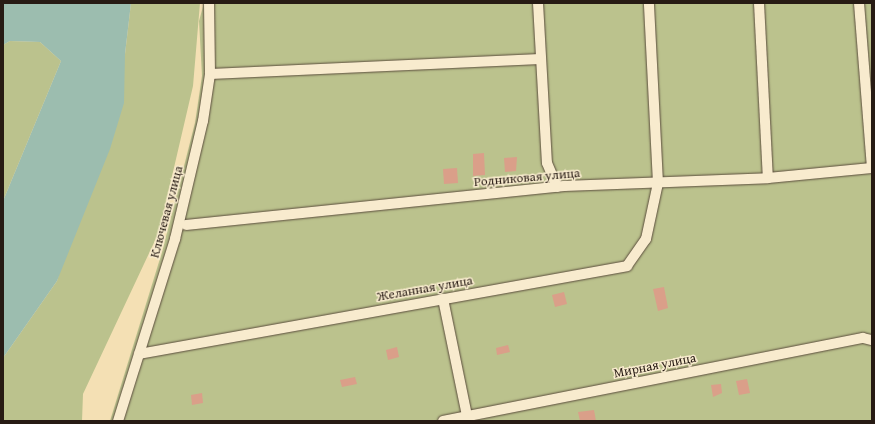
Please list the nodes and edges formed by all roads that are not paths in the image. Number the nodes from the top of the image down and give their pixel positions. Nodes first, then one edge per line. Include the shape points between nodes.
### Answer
1 (209, 3) edge
2 (538, 3) edge
3 (649, 3) edge
4 (759, 3) edge
5 (859, 3) edge
6 (542, 59) junction
7 (210, 74) junction
8 (872, 167) edge
9 (768, 178) junction
10 (658, 183) junction
11 (557, 187) junction
12 (186, 225) dead end
13 (443, 299) junction
14 (872, 340) edge
15 (139, 354) junction
16 (468, 419) edge
17 (118, 421) edge
18 (443, 421) edge

1 - 7 street, Ключевая улица
2 - 6 street
3 - 10 street, Желанная улица
4 - 9 street
5 - 8 street
6 - 7 street
6 - 11 street via 548,163
7 - 15 street, Ключевая улица via 203,122 175,239
8 - 9 street, Родниковая улица
9 - 10 street, Родниковая улица
10 - 11 street, Родниковая улица
10 - 13 street, Желанная улица via 646,239 627,266
11 - 12 street, Родниковая улица
13 - 15 street, Желанная улица
13 - 16 street
14 - 16 street, Мирная улица via 863,338
15 - 17 street, Ключевая улица
16 - 18 street, Мирная улица

